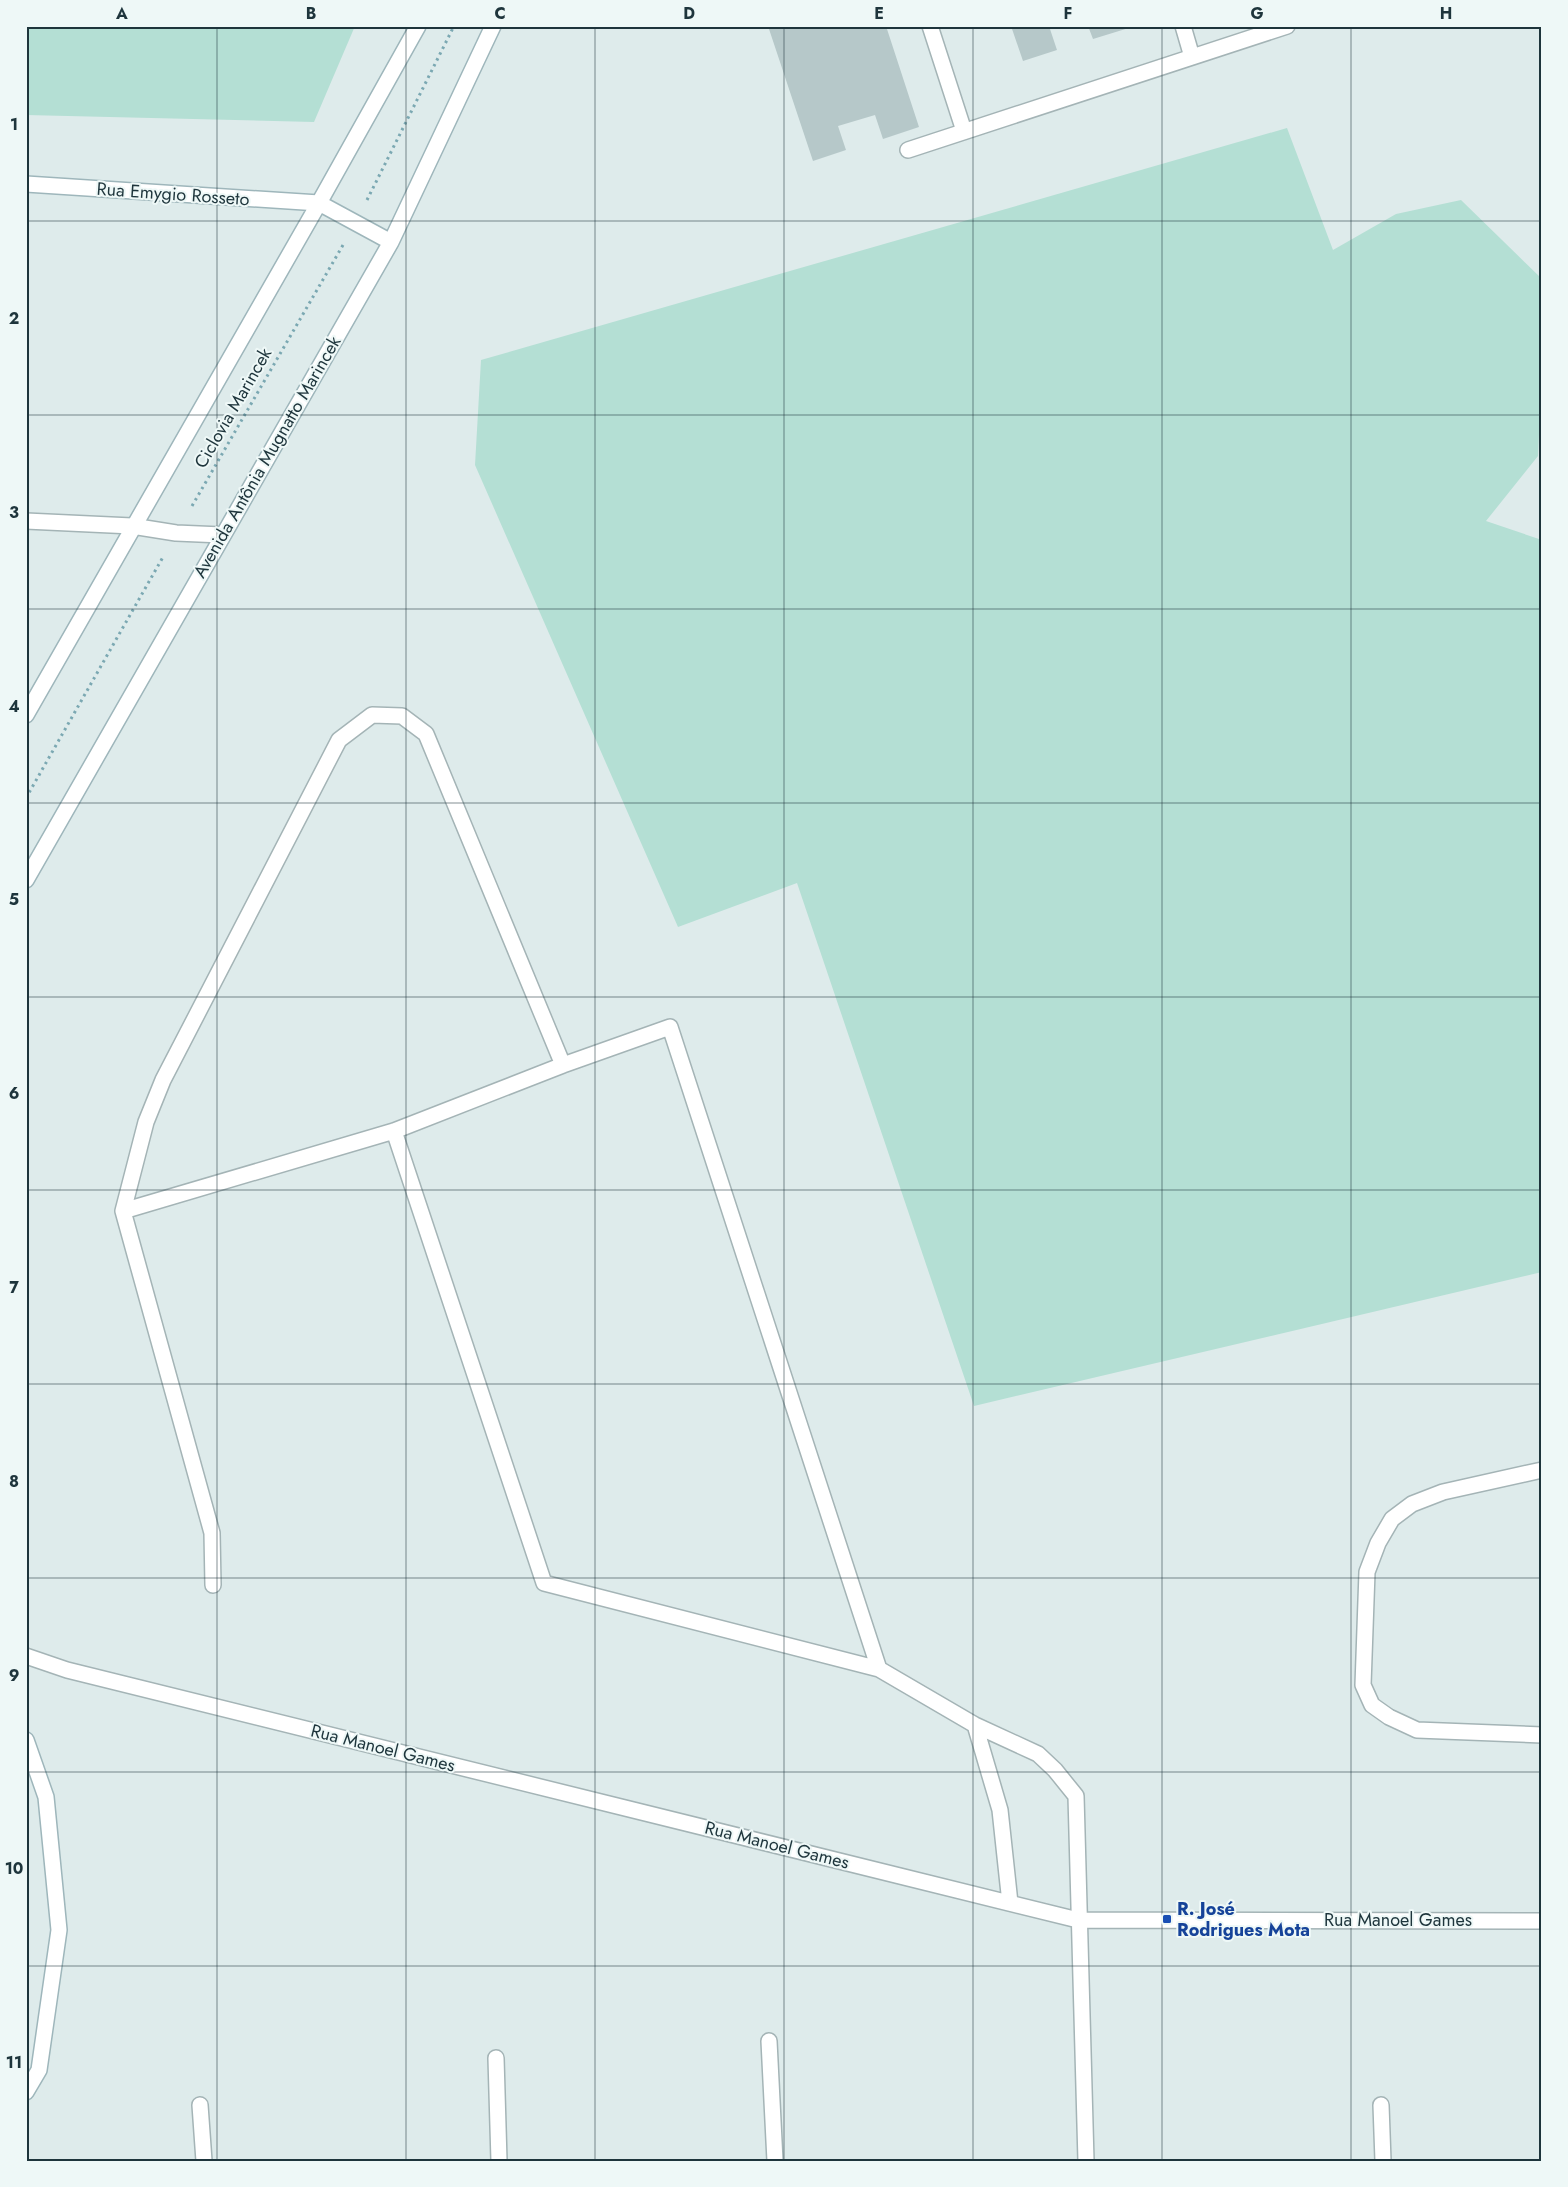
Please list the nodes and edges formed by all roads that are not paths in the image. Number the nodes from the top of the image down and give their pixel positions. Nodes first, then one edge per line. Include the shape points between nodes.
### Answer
1 (418, 26) edge
2 (493, 26) edge
3 (930, 26) edge
4 (1183, 26) edge
5 (1287, 26) edge
6 (1192, 57) junction
7 (964, 132) junction
8 (908, 150) dead end
9 (26, 184) edge
10 (319, 203) junction
11 (391, 242) junction
12 (26, 521) edge
13 (132, 526) junction
14 (222, 535) junction
15 (26, 715) edge
16 (26, 880) edge
17 (563, 1065) junction
18 (394, 1131) junction
19 (123, 1211) junction
20 (1542, 1470) edge
21 (213, 1585) dead end
22 (26, 1656) edge
23 (879, 1669) junction
24 (975, 1725) junction
25 (1542, 1735) edge
26 (26, 1740) edge
27 (1010, 1903) junction
28 (1078, 1920) junction
29 (1542, 1920) edge
30 (770, 2041) dead end
31 (496, 2058) dead end
32 (26, 2092) edge
33 (1381, 2105) dead end
34 (200, 2106) dead end
35 (204, 2161) edge
36 (499, 2161) edge
37 (775, 2161) edge
38 (1086, 2161) edge
39 (1383, 2161) edge

1 - 10 street
2 - 11 street, Avenida Antônia Mugnatto Marincek
3 - 7 street
4 - 6 street
5 - 6 street
6 - 7 street
7 - 8 street
9 - 10 street, Rua Emygio Rosseto
10 - 11 street
10 - 13 street
11 - 14 street, Avenida Antônia Mugnatto Marincek
12 - 13 street
13 - 14 street via 176,534
13 - 15 street
14 - 16 street, Avenida Antônia Mugnatto Marincek
17 - 18 street
17 - 19 street via 426,734 402,716 372,715 339,740 162,1080 146,1122
17 - 23 street via 670,1027
18 - 19 street
18 - 23 street via 544,1583
19 - 21 street via 212,1533
20 - 25 street via 1443,1492 1412,1504 1392,1519 1367,1572 1363,1686 1372,1705 1388,1718 1417,1730
22 - 27 street, Rua Manoel Games via 67,1670
23 - 24 street
24 - 27 street via 1000,1810
24 - 28 street via 1038,1754 1056,1770 1076,1796
26 - 32 street via 46,1797 59,1930 39,2070
27 - 28 street, Rua Manoel Games
28 - 29 street, Rua Manoel Games
28 - 38 street
30 - 37 street
31 - 36 street
33 - 39 street
34 - 35 street

